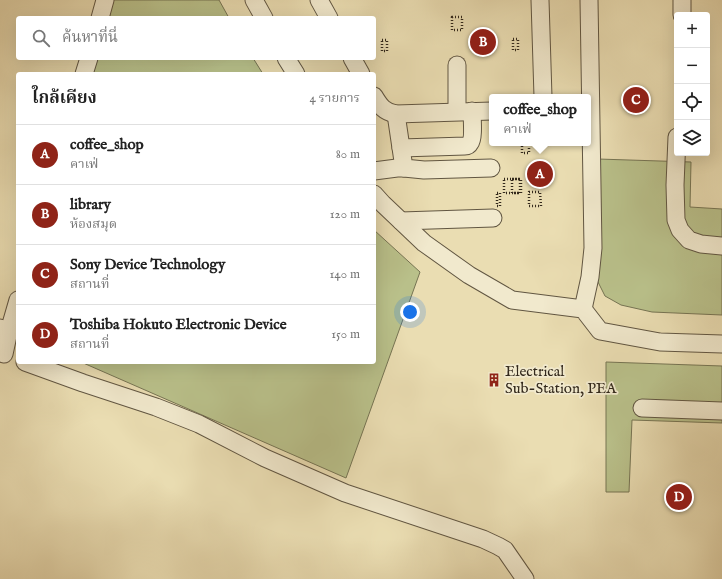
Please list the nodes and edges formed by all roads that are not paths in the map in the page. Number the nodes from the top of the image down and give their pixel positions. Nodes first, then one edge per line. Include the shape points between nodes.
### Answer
1 (105, 0) edge
2 (254, 0) edge
3 (319, 0) edge
4 (540, 0) edge
5 (589, 0) edge
6 (682, 0) edge
7 (682, 12) edge
8 (101, 16) edge
9 (263, 16) edge
10 (328, 16) edge
11 (88, 60) edge
12 (287, 60) edge
13 (353, 60) edge
14 (457, 65) dead end
15 (85, 72) edge
16 (295, 72) edge
17 (360, 72) edge
18 (543, 94) edge
19 (589, 94) edge
20 (376, 100) edge
21 (465, 111) junction
22 (489, 111) edge
23 (396, 114) junction
24 (590, 146) edge
25 (401, 148) junction
26 (676, 156) edge
27 (400, 168) junction
28 (491, 168) dead end
29 (376, 171) edge
30 (376, 196) edge
31 (497, 212) road end
32 (401, 222) junction
33 (722, 246) edge
34 (16, 304) edge
35 (583, 309) junction
36 (5, 329) edge
37 (722, 344) edge
38 (7, 355) edge
39 (30, 364) edge
40 (642, 408) dead end
41 (722, 411) edge
42 (525, 579) edge

1 - 8 street
2 - 9 street
3 - 10 street
4 - 18 street
5 - 19 street
6 - 7 street
11 - 15 street
12 - 16 street
13 - 17 street
14 - 21 street
20 - 23 street via 389,113
21 - 22 street
21 - 23 street
21 - 25 street via 472,137 469,145
23 - 25 street
24 - 35 street via 593,248
25 - 27 street
26 - 33 street via 676,220 680,230 689,240
27 - 28 street
27 - 29 street
30 - 32 street
31 - 32 street via 456,219
32 - 35 street via 424,243 469,275 512,300
34 - 36 street
35 - 37 street via 600,331 660,342
36 - 38 street
39 - 42 street via 199,424 266,458 345,493 483,539 505,550
40 - 41 street

